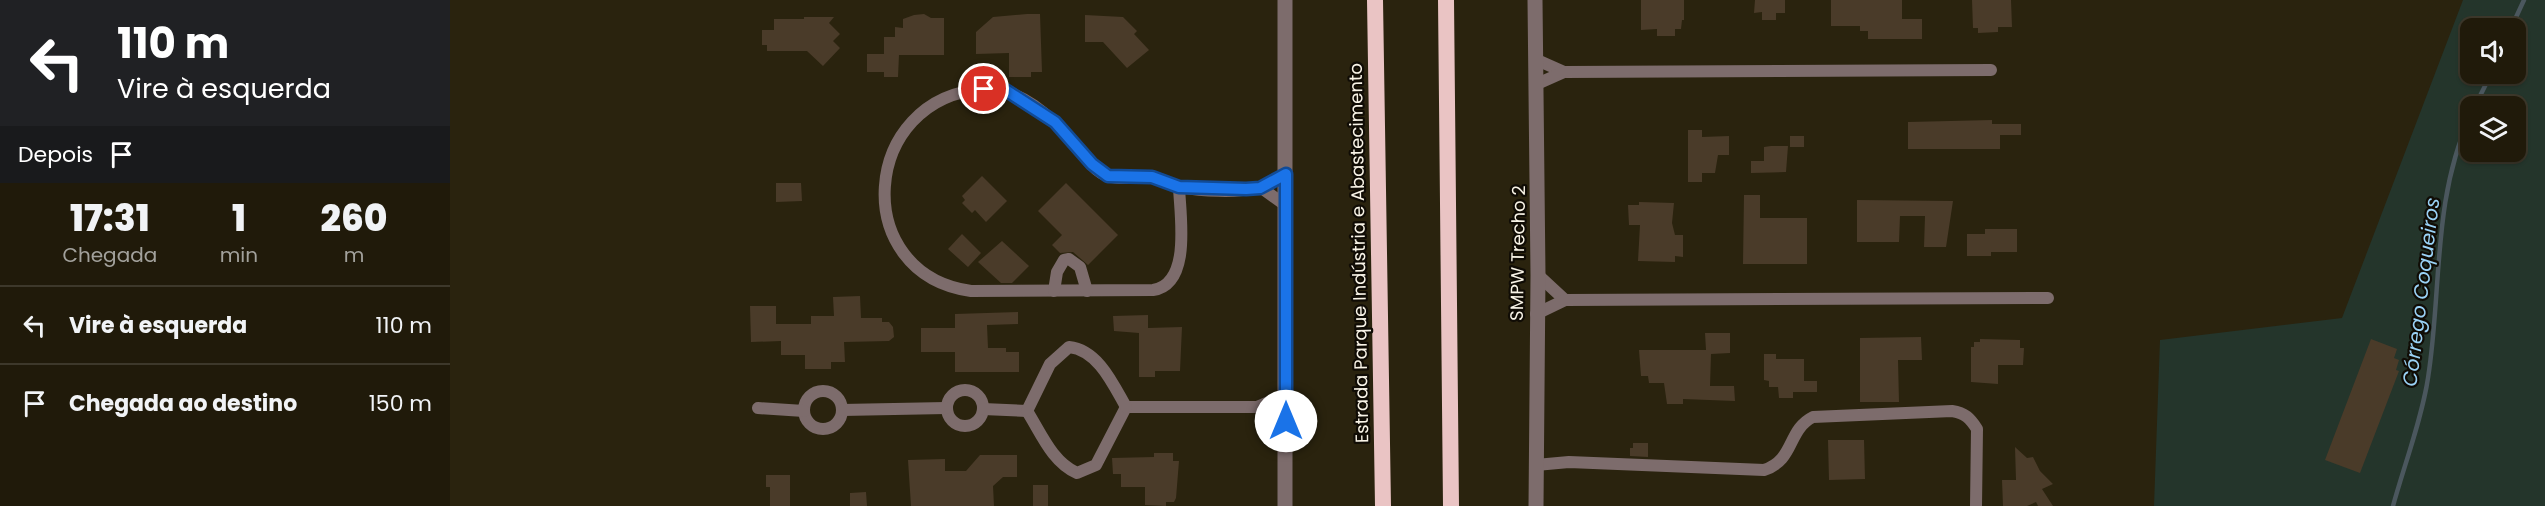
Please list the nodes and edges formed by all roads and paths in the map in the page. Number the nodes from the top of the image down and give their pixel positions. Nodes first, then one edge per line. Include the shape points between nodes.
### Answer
1 (1285, 0) edge
2 (1375, 0) edge
3 (1446, 0) edge
4 (1535, 0) edge
5 (1537, 60) junction
6 (1991, 70) dead end
7 (1564, 72) junction
8 (1537, 84) junction
9 (1286, 174) junction
10 (1179, 187) junction
11 (1260, 188) junction
12 (1285, 205) junction
13 (1538, 275) junction
14 (1054, 291) junction
15 (1087, 291) junction
16 (2048, 298) dead end
17 (1565, 300) junction
18 (1536, 315) junction
19 (1286, 395) junction
20 (1257, 406) junction
21 (1126, 407) junction
22 (758, 408) dead end
23 (946, 408) junction
24 (983, 409) junction
25 (842, 410) junction
26 (804, 411) junction
27 (1027, 411) junction
28 (1286, 421) junction
29 (1536, 465) junction
30 (1285, 506) edge
31 (1383, 506) edge
32 (1451, 506) edge
33 (1536, 506) edge
34 (1976, 506) edge

1 - 9 street
2 - 31 highway, Estrada Parque Indústria e Abastecimento
3 - 32 highway
4 - 5 street, SMPW Trecho 2
5 - 7 street
5 - 8 street, SMPW Trecho 2
6 - 7 street
7 - 8 street
8 - 13 street, SMPW Trecho 2
9 - 11 street
9 - 12 street
10 - 11 street
10 - 14 street via 1152,177 1119,177 1101,172 1055,122 1007,91 984,89 952,95 936,101 916,117 893,146 887,171 884,198 888,227 901,249 919,268 954,289
10 - 15 street via 1181,243 1179,264 1172,279 1153,290
11 - 12 street
12 - 19 street
13 - 17 street
13 - 18 street, SMPW Trecho 2
14 - 15 street
14 - 15 street via 1056,272 1069,259 1080,267
16 - 17 street
17 - 18 street
18 - 29 street, SMPW Trecho 2
19 - 20 street
19 - 28 street
20 - 21 street
20 - 28 street
21 - 27 street via 1094,359 1085,350 1069,347 1050,364
21 - 27 street via 1096,465 1077,473 1056,458
22 - 26 street
23 - 24 street via 955,424 967,426 978,420
23 - 24 street via 951,396 962,390 975,393
23 - 25 street
24 - 27 street
25 - 26 street via 838,422 820,429 809,423
25 - 26 street via 837,398 825,391 813,394
28 - 30 street
29 - 33 street, SMPW Trecho 2
29 - 34 street via 1569,462 1764,470 1786,456 1802,425 1813,417 1952,411 1963,413 1977,429

